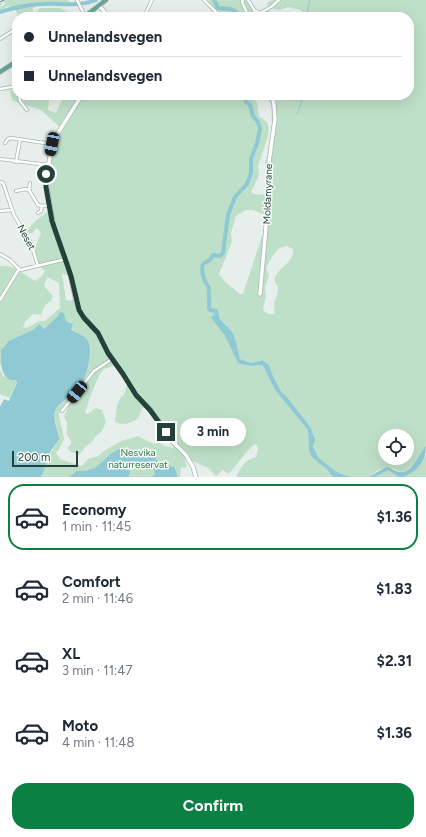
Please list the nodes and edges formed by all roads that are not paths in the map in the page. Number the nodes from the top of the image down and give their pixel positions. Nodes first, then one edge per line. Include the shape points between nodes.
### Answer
1 (106, 0) edge
2 (152, 0) edge
3 (204, 0) edge
4 (243, 0) edge
5 (248, 0) edge
6 (279, 0) edge
7 (77, 1) edge
8 (99, 6) junction
9 (82, 12) edge
10 (91, 12) edge
11 (103, 12) edge
12 (146, 12) edge
13 (216, 12) edge
14 (247, 12) edge
15 (258, 12) edge
16 (262, 12) edge
17 (12, 31) edge
18 (0, 39) edge
19 (12, 64) edge
20 (0, 72) edge
21 (12, 87) edge
22 (0, 90) edge
23 (20, 100) edge
24 (79, 100) edge
25 (273, 100) edge
26 (27, 110) dead end
27 (20, 140) junction
28 (5, 143) dead end
29 (52, 144) junction
30 (0, 159) edge
31 (16, 162) junction
32 (48, 165) junction
33 (0, 182) edge
34 (30, 183) dead end
35 (29, 190) junction
36 (16, 191) dead end
37 (42, 206) junction
38 (49, 206) junction
39 (12, 210) junction
40 (0, 211) edge
41 (38, 213) dead end
42 (0, 254) edge
43 (66, 259) junction
44 (38, 266) junction
45 (19, 269) junction
46 (260, 294) dead end
47 (0, 300) edge
48 (112, 359) junction
49 (62, 412) dead end
50 (196, 477) edge

1 - 8 main road
2 - 12 street
3 - 13 street
4 - 14 street
5 - 15 street
6 - 16 street
7 - 9 street
8 - 10 main road
8 - 11 main road
17 - 18 street
19 - 20 main road
21 - 22 street
23 - 26 street
24 - 29 main road
25 - 46 main road, Moldamyrane via 275,119 268,162
27 - 28 street via 9,138
27 - 29 street
27 - 31 street
29 - 32 main road
30 - 31 street
31 - 32 street
32 - 38 main road via 46,181
33 - 39 street, Neset via 3,183
34 - 35 street
35 - 36 street
35 - 37 street via 36,203
37 - 38 street
37 - 41 street
38 - 43 main road
39 - 40 street
39 - 44 street, Neset via 31,243
42 - 45 street
43 - 44 street
43 - 48 main road via 79,310 98,333
44 - 45 street
45 - 47 street
48 - 49 street via 94,370
48 - 50 main road via 136,395 186,455

